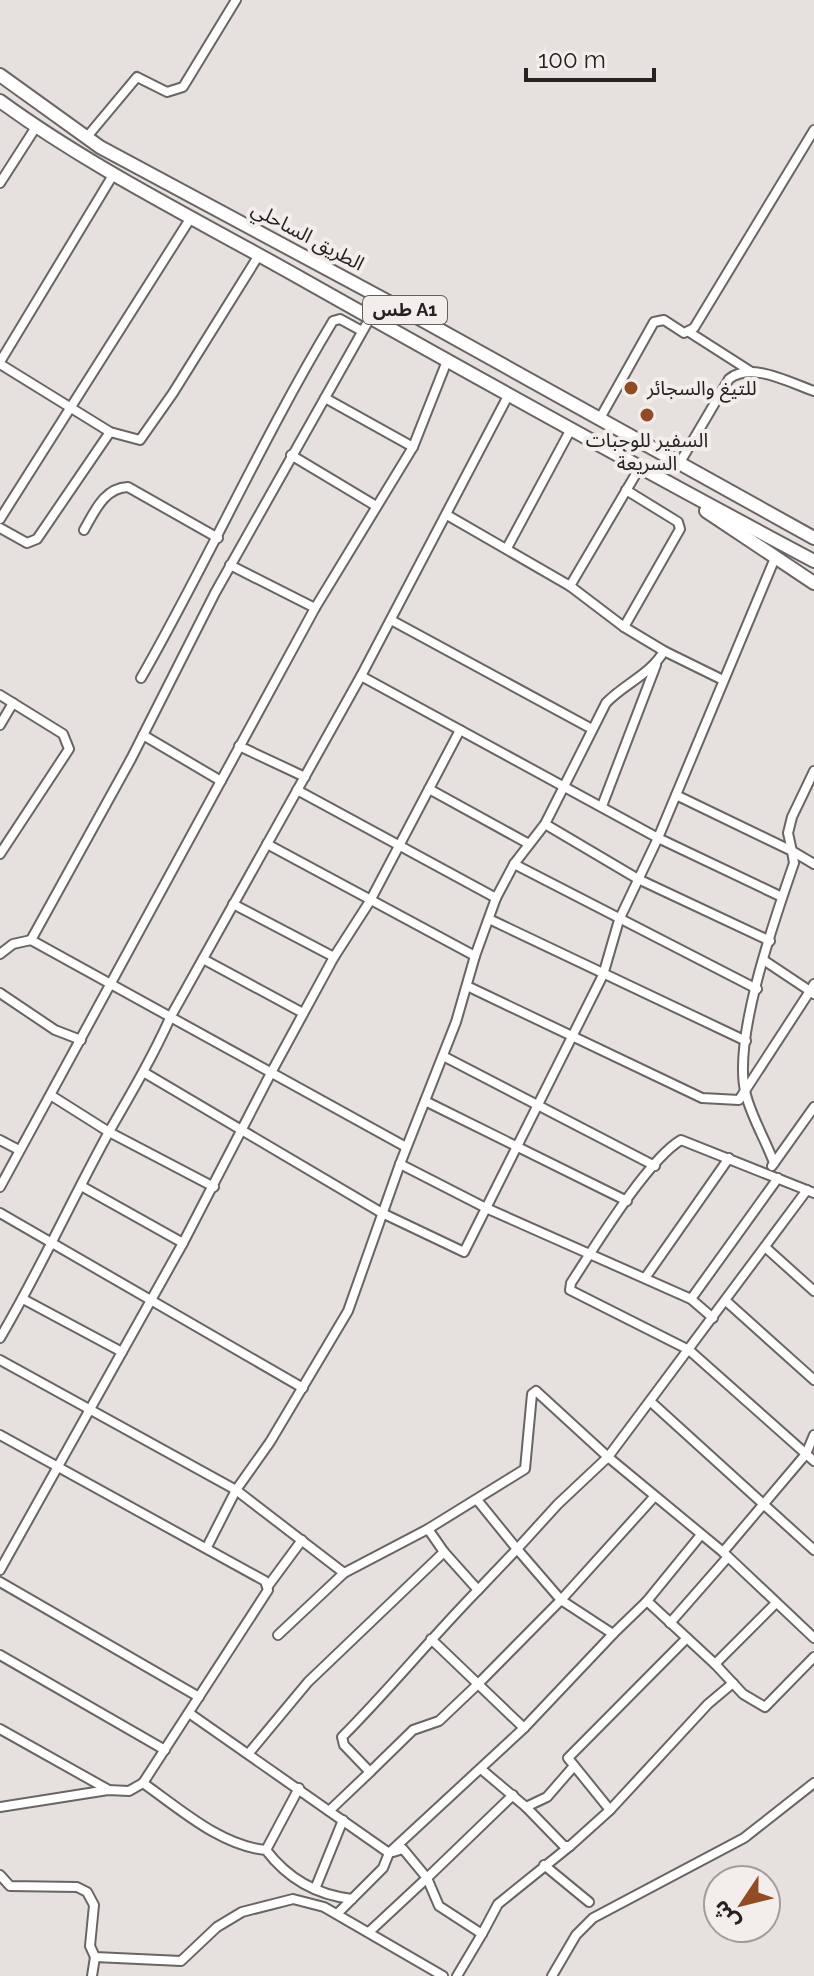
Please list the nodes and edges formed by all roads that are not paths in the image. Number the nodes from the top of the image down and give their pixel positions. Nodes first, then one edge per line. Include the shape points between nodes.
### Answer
1 (236, 0) edge
2 (0, 75) edge
3 (0, 101) edge
4 (36, 127) junction
5 (814, 130) edge
6 (86, 138) junction
7 (113, 175) junction
8 (0, 183) edge
9 (190, 219) junction
10 (259, 255) junction
11 (370, 318) junction
12 (362, 331) junction
13 (689, 332) junction
14 (447, 361) junction
15 (0, 363) edge
16 (750, 371) junction
17 (814, 391) edge
18 (509, 394) junction
19 (325, 398) junction
20 (72, 410) junction
21 (599, 420) junction
22 (571, 429) junction
23 (110, 432) junction
24 (413, 447) junction
25 (291, 455) junction
26 (679, 464) junction
27 (640, 467) junction
28 (626, 490) junction
29 (685, 494) junction
30 (376, 506) junction
31 (447, 515) junction
32 (0, 519) edge
33 (0, 528) edge
34 (84, 530) dead end
35 (218, 538) junction
36 (814, 538) edge
37 (507, 548) junction
38 (775, 558) junction
39 (814, 561) edge
40 (230, 565) junction
41 (814, 583) edge
42 (570, 586) junction
43 (315, 608) junction
44 (391, 620) junction
45 (624, 627) junction
46 (664, 651) junction
47 (656, 665) junction
48 (361, 676) junction
49 (141, 678) dead end
50 (723, 680) junction
51 (0, 695) edge
52 (13, 703) junction
53 (0, 725) edge
54 (592, 729) junction
55 (460, 730) junction
56 (143, 735) junction
57 (239, 746) junction
58 (814, 771) edge
59 (305, 777) junction
60 (221, 781) junction
61 (563, 785) junction
62 (429, 789) junction
63 (297, 790) junction
64 (676, 795) junction
65 (602, 806) junction
66 (545, 824) junction
67 (658, 838) junction
68 (267, 844) junction
69 (529, 844) junction
70 (398, 847) junction
71 (792, 851) junction
72 (0, 854) edge
73 (514, 864) junction
74 (814, 864) edge
75 (638, 879) junction
76 (782, 897) junction
77 (496, 898) junction
78 (370, 901) junction
79 (233, 904) junction
80 (489, 919) junction
81 (619, 920) junction
82 (31, 940) junction
83 (770, 941) junction
84 (0, 954) edge
85 (475, 956) junction
86 (334, 957) junction
87 (203, 959) junction
88 (765, 961) junction
89 (603, 975) junction
90 (111, 986) junction
91 (467, 986) junction
92 (757, 989) junction
93 (813, 990) edge
94 (0, 993) edge
95 (303, 1013) junction
96 (171, 1016) junction
97 (573, 1035) junction
98 (81, 1040) junction
99 (746, 1041) junction
100 (443, 1056) junction
101 (272, 1071) junction
102 (145, 1073) junction
103 (746, 1095) junction
104 (52, 1096) junction
105 (425, 1101) junction
106 (538, 1105) junction
107 (814, 1107) edge
108 (109, 1132) junction
109 (243, 1132) junction
110 (0, 1140) edge
111 (406, 1147) junction
112 (518, 1147) junction
113 (19, 1150) junction
114 (729, 1158) junction
115 (774, 1163) junction
116 (400, 1164) junction
117 (655, 1166) junction
118 (767, 1174) junction
119 (778, 1178) junction
120 (0, 1187) edge
121 (83, 1187) junction
122 (214, 1187) junction
123 (811, 1192) edge
124 (627, 1201) junction
125 (486, 1208) junction
126 (0, 1213) edge
127 (382, 1213) junction
128 (54, 1243) junction
129 (183, 1243) junction
130 (765, 1247) junction
131 (589, 1255) junction
132 (645, 1278) junction
133 (814, 1291) edge
134 (152, 1298) junction
135 (23, 1299) junction
136 (691, 1299) junction
137 (726, 1301) junction
138 (713, 1318) junction
139 (0, 1338) edge
140 (689, 1350) junction
141 (122, 1352) junction
142 (0, 1360) edge
143 (814, 1380) edge
144 (303, 1388) junction
145 (651, 1402) junction
146 (90, 1409) junction
147 (0, 1435) edge
148 (814, 1435) edge
149 (806, 1454) junction
150 (608, 1457) junction
151 (814, 1461) edge
152 (59, 1468) junction
153 (236, 1490) junction
154 (654, 1497) junction
155 (478, 1501) junction
156 (764, 1503) junction
157 (428, 1529) junction
158 (700, 1536) junction
159 (302, 1540) junction
160 (207, 1547) junction
161 (517, 1549) junction
162 (814, 1550) edge
163 (444, 1552) junction
164 (725, 1555) junction
165 (0, 1570) edge
166 (344, 1573) junction
167 (0, 1582) edge
168 (268, 1586) junction
169 (478, 1590) junction
170 (561, 1600) junction
171 (647, 1601) junction
172 (776, 1603) junction
173 (670, 1623) junction
174 (613, 1634) junction
175 (278, 1635) dead end
176 (687, 1638) junction
177 (814, 1638) edge
178 (431, 1639) junction
179 (0, 1655) edge
180 (814, 1657) edge
181 (715, 1664) junction
182 (733, 1683) junction
183 (478, 1684) junction
184 (199, 1697) junction
185 (189, 1713) junction
186 (524, 1728) junction
187 (0, 1729) edge
188 (165, 1750) junction
189 (249, 1753) junction
190 (574, 1766) junction
191 (481, 1769) junction
192 (370, 1772) junction
193 (143, 1783) junction
194 (814, 1783) edge
195 (299, 1788) junction
196 (108, 1790) junction
197 (513, 1795) junction
198 (0, 1807) edge
199 (526, 1807) junction
200 (610, 1810) junction
201 (329, 1811) junction
202 (343, 1820) junction
203 (570, 1846) junction
204 (266, 1850) junction
205 (389, 1853) junction
206 (544, 1865) junction
207 (0, 1875) edge
208 (427, 1878) junction
209 (315, 1889) junction
210 (352, 1899) junction
211 (589, 1902) dead end
212 (337, 1914) junction
213 (369, 1932) junction
214 (482, 1934) junction
215 (95, 1957) junction
216 (92, 1976) edge
217 (443, 1976) edge
218 (457, 1976) edge
219 (552, 1976) edge

1 - 6 street via 183,87 167,92 137,77
2 - 6 highway, الطريق الساحلي / طس A1
3 - 4 highway, الطريق الساحلي / طس A1
4 - 7 highway, الطريق الساحلي / طس A1
4 - 8 street
5 - 13 street
6 - 21 highway, الطريق الساحلي / طس A1
7 - 9 highway, الطريق الساحلي / طس A1
7 - 15 street
9 - 10 highway, الطريق الساحلي / طس A1
9 - 20 street
10 - 11 highway, الطريق الساحلي / طس A1
10 - 23 street via 143,436 135,441
11 - 12 street
11 - 14 highway, الطريق الساحلي / طس A1
12 - 19 street
12 - 35 street via 340,319 333,321 291,391
13 - 16 street
13 - 21 street via 664,320 654,322
14 - 18 highway, الطريق الساحلي / طس A1
14 - 24 street
15 - 20 street
16 - 17 street
16 - 26 street via 729,379
18 - 22 highway, الطريق الساحلي / طس A1
18 - 31 street
19 - 24 street
19 - 25 street
20 - 23 street
20 - 32 street
21 - 26 highway, الطريق الساحلي / طس A1
22 - 27 highway, الطريق الساحلي / طس A1
22 - 37 street
23 - 33 street via 37,539 27,543
24 - 30 street
25 - 30 street
25 - 40 street
26 - 36 highway, الطريق الساحلي / طس A1
27 - 28 street
27 - 29 highway, الطريق الساحلي / طس A1
28 - 42 street
28 - 45 street via 678,522 680,529
29 - 38 highway
29 - 39 highway
30 - 43 street
31 - 37 street
31 - 44 street
34 - 35 street via 105,497 128,487
35 - 49 street
37 - 42 street
38 - 41 highway
38 - 50 street
40 - 43 street
40 - 56 street
42 - 45 street
43 - 57 street
44 - 48 street
44 - 54 street
45 - 46 street
46 - 47 street
46 - 50 street
47 - 54 street via 619,689
47 - 65 street
48 - 55 street
48 - 59 street
50 - 64 street
51 - 52 street
52 - 53 street
52 - 72 street via 63,734 69,749
54 - 61 street
55 - 61 street
55 - 62 street
56 - 60 street
56 - 82 street
57 - 59 street
57 - 60 street
58 - 71 street via 792,817
59 - 63 street
60 - 90 street
61 - 65 street
61 - 66 street
62 - 69 street
62 - 70 street
63 - 68 street
63 - 70 street
64 - 67 street
64 - 71 street
65 - 67 street
66 - 69 street
66 - 75 street
67 - 75 street
67 - 76 street
68 - 78 street
68 - 79 street
69 - 73 street
70 - 77 street
70 - 78 street
71 - 74 street
71 - 76 street via 794,863
73 - 77 street
73 - 81 street
75 - 81 street
75 - 83 street
76 - 83 street
77 - 80 street
78 - 85 street
78 - 86 street
79 - 86 street
79 - 87 street
80 - 85 street
80 - 89 street
81 - 89 street
81 - 92 street
82 - 84 street
82 - 90 street
83 - 88 street
85 - 91 street
86 - 95 street
87 - 95 street
87 - 96 street
88 - 92 street
88 - 93 street
89 - 97 street
89 - 99 street
90 - 96 street
90 - 98 street
91 - 97 street
91 - 100 street
92 - 99 street
93 - 103 street
94 - 98 street via 55,1030
95 - 101 street
96 - 101 street
96 - 102 street
97 - 103 street via 702,1098 739,1100
97 - 106 street
98 - 104 street
99 - 103 street
100 - 105 street
100 - 106 street
101 - 109 street
101 - 111 street
102 - 108 street
102 - 109 street
103 - 115 street
104 - 108 street
104 - 113 street
105 - 111 street
105 - 112 street
106 - 112 street
106 - 117 street
107 - 115 street
108 - 121 street
108 - 122 street
109 - 122 street
109 - 127 street
110 - 113 street
111 - 116 street
112 - 124 street
112 - 125 street
113 - 120 street
114 - 117 street via 681,1140
114 - 118 street
114 - 132 street
115 - 118 street
116 - 125 street
116 - 127 street
117 - 124 street
118 - 119 street
119 - 123 street
119 - 136 street
121 - 128 street
121 - 129 street
122 - 129 street
123 - 130 street
124 - 131 street
125 - 127 street via 464,1252
125 - 131 street
126 - 128 street
127 - 144 street via 348,1311
128 - 134 street
128 - 135 street
129 - 134 street
130 - 133 street
130 - 137 street
131 - 132 street
131 - 140 street via 571,1283 574,1294
132 - 136 street
134 - 141 street
134 - 144 street
135 - 139 street
135 - 141 street
136 - 138 street
137 - 138 street
137 - 143 street
138 - 140 street
140 - 145 street
140 - 149 street
141 - 146 street
142 - 146 street
144 - 153 street
145 - 150 street
145 - 156 street
146 - 152 street
146 - 153 street
147 - 152 street
148 - 149 street
149 - 151 street
149 - 156 street
150 - 154 street
150 - 155 street via 536,1391 525,1469
150 - 161 street
152 - 160 street
152 - 165 street
153 - 159 street
153 - 160 street
154 - 158 street
154 - 170 street
155 - 157 street
155 - 161 street
156 - 162 street
156 - 164 street
157 - 163 street
157 - 166 street
158 - 164 street
158 - 171 street
159 - 166 street
159 - 168 street
160 - 168 street
161 - 169 street
161 - 170 street
163 - 169 street
163 - 189 street via 308,1682
164 - 172 street
164 - 173 street
166 - 175 street
167 - 184 street
168 - 184 street
169 - 178 street
170 - 174 street
170 - 183 street
171 - 173 street
171 - 174 street
172 - 177 street
172 - 181 street
173 - 176 street
174 - 186 street
176 - 181 street
176 - 190 street via 568,1758
178 - 183 street
178 - 192 street via 342,1737
179 - 188 street
180 - 182 street via 765,1707
181 - 182 street
182 - 200 street
183 - 186 street
183 - 192 street via 439,1721 413,1730
184 - 185 street
185 - 188 street
185 - 189 street
186 - 191 street
187 - 196 street
188 - 193 street
189 - 195 street
190 - 199 street via 547,1797
190 - 200 street
191 - 197 street
191 - 205 street
192 - 201 street
193 - 196 street via 129,1791
193 - 204 street via 199,1823 246,1848
194 - 219 street via 744,1838 593,1918 576,1935
195 - 201 street
195 - 204 street
196 - 198 street
197 - 199 street
197 - 208 street
199 - 203 street
200 - 203 street
201 - 202 street
202 - 205 street
202 - 209 street
203 - 206 street
204 - 209 street via 281,1870
205 - 208 street via 403,1849
205 - 210 street via 383,1868
206 - 211 street
206 - 214 street via 498,1904
207 - 215 street via 10,1886 77,1887 87,1892 94,1905 90,1946
208 - 213 street
208 - 214 street via 439,1906
209 - 210 street
210 - 212 street
212 - 213 street
212 - 215 street via 301,1899 281,1901 227,1920 181,1961
213 - 217 street
214 - 218 street
215 - 216 street

